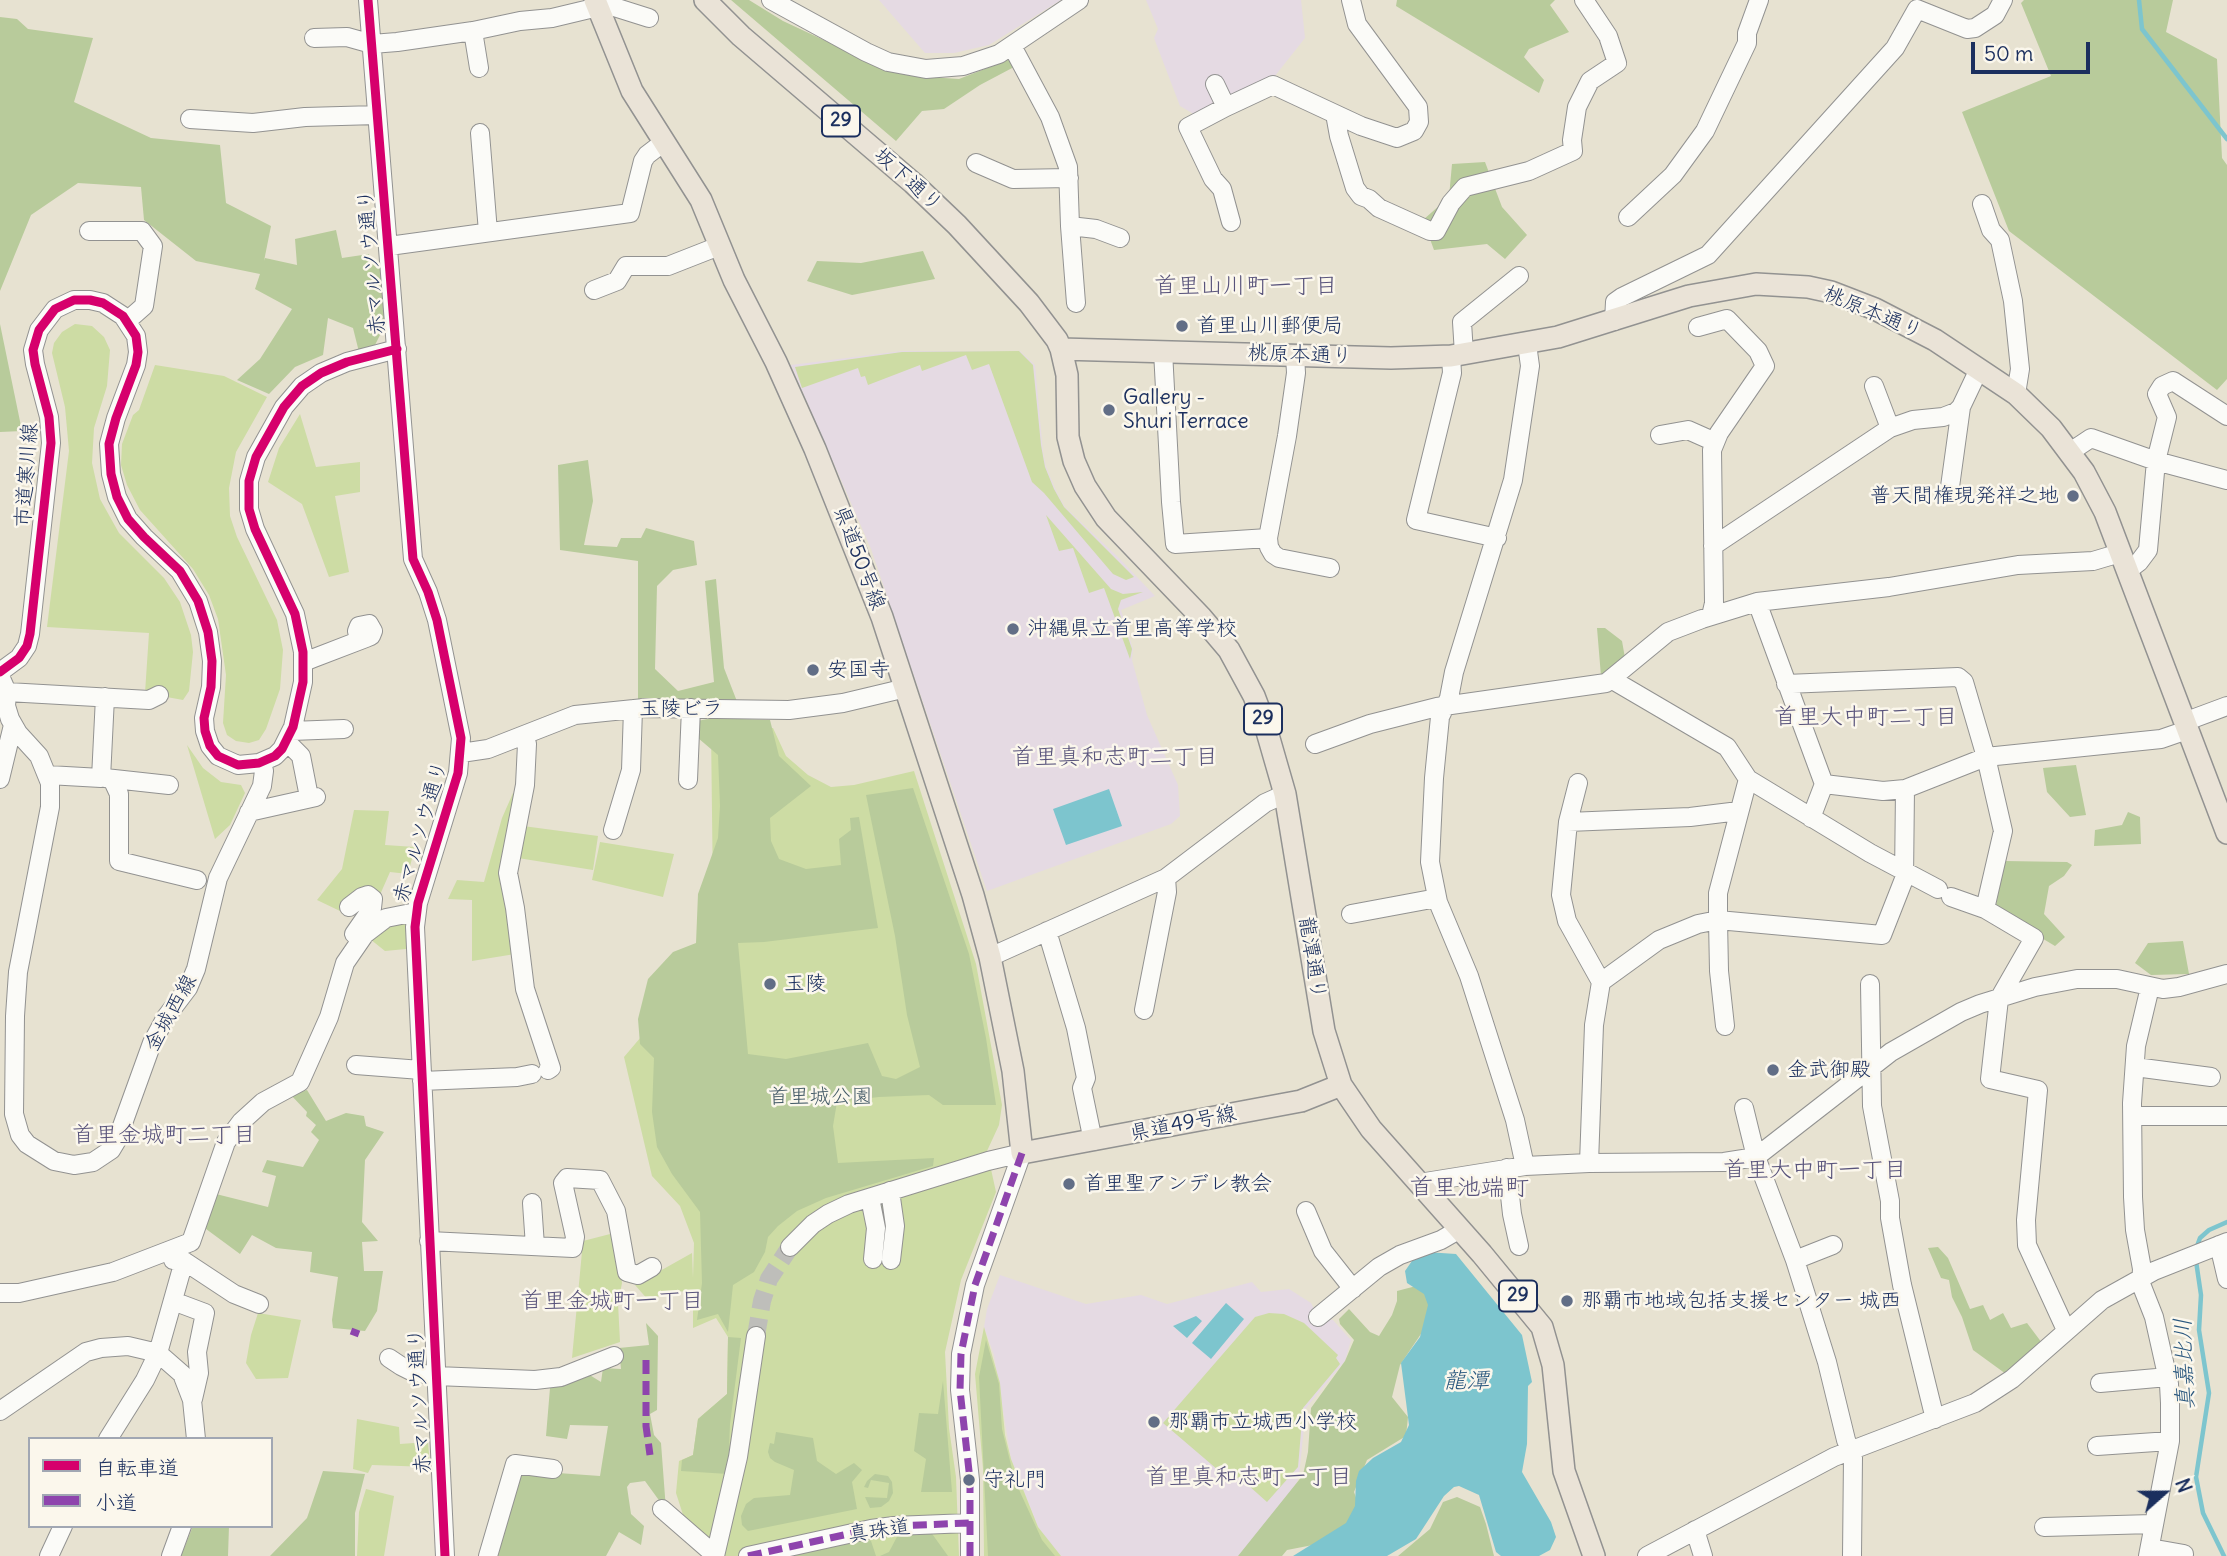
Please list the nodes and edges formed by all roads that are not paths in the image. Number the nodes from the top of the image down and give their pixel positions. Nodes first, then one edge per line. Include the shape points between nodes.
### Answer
1 (368, 0) edge
2 (705, 0) edge
3 (771, 0) edge
4 (1079, 0) edge
5 (1351, 0) edge
6 (1584, 0) edge
7 (1759, 0) edge
8 (2003, 0) edge
9 (597, 4) edge
10 (1936, 8) edge
11 (649, 18) dead end
12 (473, 31) junction
13 (314, 38) dead end
14 (372, 44) junction
15 (1012, 46) junction
16 (479, 68) dead end
17 (1215, 84) dead end
18 (1227, 107) junction
19 (1335, 114) junction
20 (377, 115) junction
21 (190, 119) dead end
22 (480, 133) dead end
23 (664, 142) junction
24 (976, 163) dead end
25 (1069, 178) junction
26 (1982, 204) dead end
27 (1628, 217) dead end
28 (1231, 222) dead end
29 (1070, 226) junction
30 (89, 231) dead end
31 (488, 232) junction
32 (1120, 238) dead end
33 (389, 246) junction
34 (719, 246) junction
35 (1519, 276) dead end
36 (594, 290) dead end
37 (1076, 303) dead end
38 (127, 321) junction
39 (1614, 321) junction
40 (1698, 327) dead end
41 (1527, 344) junction
42 (397, 349) junction
43 (1061, 349) junction
44 (1163, 351) junction
45 (1295, 355) junction
46 (1458, 355) junction
47 (1979, 369) junction
48 (1874, 386) dead end
49 (2016, 394) junction
50 (1961, 407) junction
51 (2227, 416) edge
52 (1890, 428) junction
53 (1660, 435) dead end
54 (1715, 442) junction
55 (2070, 452) junction
56 (2156, 461) junction
57 (2227, 480) edge
58 (1948, 494) dead end
59 (1268, 538) junction
60 (1497, 538) junction
61 (1713, 546) junction
62 (2124, 562) junction
63 (1330, 568) dead end
64 (1757, 602) junction
65 (1711, 616) junction
66 (359, 640) dead end
67 (304, 662) junction
68 (1611, 679) junction
69 (2, 680) edge
70 (1786, 684) junction
71 (906, 688) junction
72 (159, 695) dead end
73 (105, 697) junction
74 (1445, 705) junction
75 (2227, 706) edge
76 (691, 708) junction
77 (633, 709) junction
78 (13, 725) junction
79 (2185, 726) junction
80 (344, 729) dead end
81 (524, 735) junction
82 (289, 736) junction
83 (1315, 744) dead end
84 (461, 753) junction
85 (1986, 757) junction
86 (262, 762) junction
87 (48, 775) junction
88 (106, 778) junction
89 (0, 779) edge
90 (1748, 779) junction
91 (688, 780) dead end
92 (1578, 783) dead end
93 (1824, 784) junction
94 (169, 785) dead end
95 (1905, 789) junction
96 (2220, 793) edge
97 (1285, 794) junction
98 (1740, 811) junction
99 (249, 812) junction
100 (1811, 818) junction
101 (1567, 822) junction
102 (613, 830) dead end
103 (2227, 833) edge
104 (1904, 871) junction
105 (1166, 878) junction
106 (197, 880) dead end
107 (1437, 898) junction
108 (349, 906) dead end
109 (1985, 909) junction
110 (416, 912) junction
111 (1351, 914) dead end
112 (1718, 920) junction
113 (1046, 932) junction
114 (360, 941) junction
115 (990, 957) junction
116 (2227, 974) edge
117 (1601, 982) junction
118 (1870, 984) dead end
119 (2150, 987) junction
120 (1999, 999) junction
121 (1144, 1010) dead end
122 (1726, 1026) dead end
123 (356, 1065) dead end
124 (1870, 1066) junction
125 (2135, 1068) junction
126 (421, 1075) junction
127 (2211, 1077) dead end
128 (1341, 1085) junction
129 (1744, 1108) dead end
130 (2133, 1116) junction
131 (2227, 1116) edge
132 (1088, 1148) junction
133 (1022, 1153) junction
134 (1756, 1157) junction
135 (1589, 1163) junction
136 (1516, 1167) junction
137 (1419, 1183) junction
138 (890, 1191) junction
139 (870, 1198) junction
140 (532, 1203) dead end
141 (1306, 1211) dead end
142 (1460, 1228) junction
143 (429, 1241) junction
144 (1833, 1245) dead end
145 (535, 1246) junction
146 (1519, 1246) dead end
147 (790, 1247) tunnel mouth
148 (2209, 1249) edge
149 (152, 1258) junction
150 (1795, 1260) junction
151 (184, 1261) junction
152 (652, 1267) dead end
153 (2141, 1278) junction
154 (2227, 1279) edge
155 (1353, 1289) junction
156 (0, 1293) edge
157 (173, 1301) junction
158 (259, 1304) dead end
159 (1318, 1317) dead end
160 (2066, 1330) junction
161 (756, 1336) tunnel mouth
162 (158, 1353) junction
163 (614, 1356) dead end
164 (389, 1358) dead end
165 (436, 1376) junction
166 (2168, 1377) junction
167 (2101, 1383) dead end
168 (192, 1400) junction
169 (0, 1411) edge
170 (1935, 1419) junction
171 (109, 1437) edge
172 (196, 1437) edge
173 (2170, 1441) junction
174 (2098, 1446) dead end
175 (1850, 1451) junction
176 (553, 1469) dead end
177 (662, 1509) dead end
178 (970, 1523) junction
179 (2153, 1524) junction
180 (2044, 1527) dead end
181 (62, 1528) edge
182 (180, 1528) edge
183 (1695, 1530) junction
184 (712, 1552) edge
185 (2149, 1552) edge
186 (2184, 1554) dead end
187 (49, 1556) edge
188 (171, 1556) edge
189 (445, 1556) edge
190 (488, 1556) edge
191 (748, 1556) edge
192 (970, 1556) edge
193 (1594, 1556) edge
194 (1647, 1556) edge
195 (1703, 1556) edge
196 (1852, 1556) edge

1 - 14 street, 赤マルソウ通り
2 - 43 main road, 坂下通り / 29 via 957,225 1029,303
3 - 15 street via 866,52 906,66 963,66
4 - 15 street
5 - 19 street via 1357,24 1418,107 1419,122 1414,131 1397,138
6 - 19 street via 1608,36 1617,63 1590,81 1577,107 1573,151 1529,171 1465,187 1436,231 1378,208 1361,196
7 - 27 street via 1747,43 1705,131 1672,175
8 - 10 street via 1995,15 1976,28 1967,29
9 - 11 street
9 - 12 street via 552,18
9 - 23 main road, 県道50号線 via 632,91
10 - 39 street via 1917,9 1895,48 1708,255 1622,297 1615,302
12 - 14 street
12 - 16 street
13 - 14 street via 347,37
14 - 20 street, 赤マルソウ通り
15 - 25 street via 1050,117
17 - 18 street
18 - 19 street via 1273,85
18 - 28 street via 1188,127 1222,189
20 - 21 street via 253,123
20 - 33 street, 赤マルソウ通り
22 - 31 street
23 - 31 street via 643,161 630,213
23 - 34 main road, 県道50号線 via 696,189
24 - 25 street via 1013,179
25 - 29 street
26 - 49 street via 1991,230 2000,240 2013,301 2020,369
29 - 32 street
29 - 37 street
30 - 38 street via 142,231 153,246 144,306
31 - 33 street
33 - 42 street, 赤マルソウ通り
34 - 36 street via 668,266 626,266 617,281
34 - 71 main road, 県道50号線 via 824,470
35 - 46 street via 1462,322
38 - 69 street, 市道寒川線 via 107,304 74,300 49,316 37,335 33,354 50,417 50,461 29,640
38 - 86 street via 138,352 109,444 117,497 135,528 180,571 201,610 212,661 204,718 210,746 232,764
39 - 41 main road, 桃原本通り
39 - 47 main road, 桃原本通り via 1726,288 1756,284 1808,287 1884,313
40 - 54 street via 1727,319 1758,351 1765,366
41 - 46 main road, 桃原本通り
41 - 60 street via 1527,397 1513,481
42 - 67 street via 341,365 302,386 279,416 252,470 248,491 251,518 291,603
42 - 84 street, 赤マルソウ通り via 413,559 437,620 459,722
43 - 44 main road, 桃原本通り
43 - 97 main road, 龍潭通り / 29 via 1067,375 1068,437 1085,486 1106,518 1229,650 1258,706
44 - 45 main road, 桃原本通り
44 - 59 street via 1175,544
45 - 46 main road, 桃原本通り
45 - 59 street via 1287,436
46 - 60 street via 1416,520
47 - 49 main road, 桃原本通り
47 - 50 street
48 - 52 street
49 - 55 main road, 桃原本通り
50 - 52 street via 1951,415
50 - 58 street
51 - 56 street via 2173,381 2162,386 2157,394 2167,417
52 - 61 street
53 - 54 street via 1688,430
54 - 61 street
55 - 56 street via 2091,438
55 - 62 main road, 桃原本通り via 2095,492
56 - 57 street
56 - 62 street via 2148,550 2139,562
59 - 63 street via 1279,558
60 - 74 street
61 - 65 street
62 - 64 street via 2018,565 1889,587
62 - 79 main road, 桃原本通り
64 - 65 street
64 - 70 street
65 - 68 street via 1668,632
66 - 67 street
67 - 82 street
68 - 74 street
68 - 90 street via 1727,747
69 - 73 street
69 - 78 street
70 - 85 street via 1958,677 1964,682
70 - 93 street
71 - 76 street, 玉陵ビラ via 789,710
71 - 115 main road, 県道50号線
72 - 73 street via 149,700
73 - 88 street
74 - 83 street
74 - 107 street via 1434,778 1430,862
75 - 79 street
76 - 77 street, 玉陵ビラ
76 - 91 street
77 - 81 street, 玉陵ビラ via 575,715
77 - 102 street via 631,770
78 - 87 street, 金城西線 via 39,755
78 - 89 street
79 - 85 street via 2161,739
79 - 96 main road, 桃原本通り
80 - 82 street
81 - 84 street, 玉陵ビラ
81 - 126 street via 525,785 509,887 525,989 551,1068 517,1077
82 - 86 street via 279,753
82 - 99 street via 301,756 312,797
84 - 110 street, 赤マルソウ通り
85 - 95 street
85 - 109 street via 2003,831
86 - 99 street, 金城西線 via 262,786
87 - 88 street
87 - 99 street, 金城西線 via 50,807 18,972 15,1114 18,1144 74,1165 93,1162 117,1140 156,1035 196,969 215,887
88 - 94 street
88 - 106 street via 119,794 119,861
90 - 98 street
90 - 100 street
92 - 101 street
93 - 95 street
93 - 100 street
95 - 104 street
96 - 103 main road, 桃原本通り
97 - 105 street via 1265,803
97 - 128 main road, 龍潭通り / 29 via 1324,1031
98 - 101 street
98 - 112 street via 1718,893
100 - 104 street
101 - 117 street via 1563,911
104 - 109 street
104 - 112 street via 1882,935
105 - 113 street
105 - 121 street
107 - 111 street
107 - 136 street via 1469,976 1515,1120
108 - 114 street via 365,895 373,899 353,936
109 - 120 street via 2034,938
110 - 114 street via 386,918
110 - 126 street, 赤マルソウ通り
112 - 117 street via 1659,940
112 - 122 street
113 - 115 street
113 - 132 street via 1076,1028 1086,1078 1082,1088
114 - 149 street via 345,963 329,1017 300,1082 264,1102 226,1142 191,1242
115 - 133 main road, 県道50号線 via 1013,1070
116 - 119 street via 2179,987
117 - 135 street via 1594,1025
118 - 124 street
119 - 120 street via 2098,977 2058,982
119 - 125 street
120 - 124 street via 1961,1012
120 - 160 street via 1990,1079 2038,1090 2027,1245
123 - 126 street
124 - 134 street
124 - 170 street via 1872,1106 1902,1286
125 - 127 street
125 - 130 street
126 - 143 street, 赤マルソウ通り
128 - 132 main road, 県道49号線 via 1301,1101
128 - 137 main road, 龍潭通り / 29 via 1371,1129
129 - 134 street
130 - 131 street
130 - 153 street via 2133,1198
132 - 133 main road, 県道49号線
133 - 138 street
133 - 178 street via 975,1285 961,1354
134 - 135 street
134 - 150 street
135 - 136 street
136 - 137 street
136 - 146 street via 1512,1214
137 - 142 main road, 龍潭通り / 29
138 - 139 street
138 - 139 street via 895,1226 882,1259
139 - 147 street via 828,1214
140 - 145 street
141 - 155 street via 1323,1251
142 - 155 street via 1395,1257
142 - 193 main road, 龍潭通り / 29 via 1545,1333 1553,1365 1564,1471
143 - 145 street
143 - 165 street, 赤マルソウ通り
144 - 150 street
145 - 152 street via 573,1248 575,1237 563,1183 567,1178 600,1180 616,1211 627,1272 638,1275
148 - 153 street
148 - 154 street
149 - 151 street
149 - 156 street via 55,1286
150 - 175 street
151 - 157 street
151 - 158 street via 234,1294
153 - 160 street via 2102,1300
153 - 166 street
155 - 159 street
157 - 162 street
157 - 168 street via 205,1312
160 - 170 street via 1991,1394
161 - 184 street via 738,1458
162 - 168 street via 182,1374
162 - 169 street via 128,1346 86,1352
162 - 171 street
163 - 165 street via 550,1379
164 - 165 street via 414,1372
165 - 189 street, 赤マルソウ通り
166 - 167 street
166 - 173 street
168 - 172 street
170 - 175 street
173 - 174 street
173 - 179 street
175 - 183 street
175 - 196 street via 1854,1462
176 - 190 street via 515,1464
177 - 184 street
178 - 191 street, 真珠道 via 871,1529
178 - 192 street
179 - 180 street
179 - 185 street
181 - 187 street
182 - 188 street
183 - 194 street
183 - 195 street
185 - 186 street

